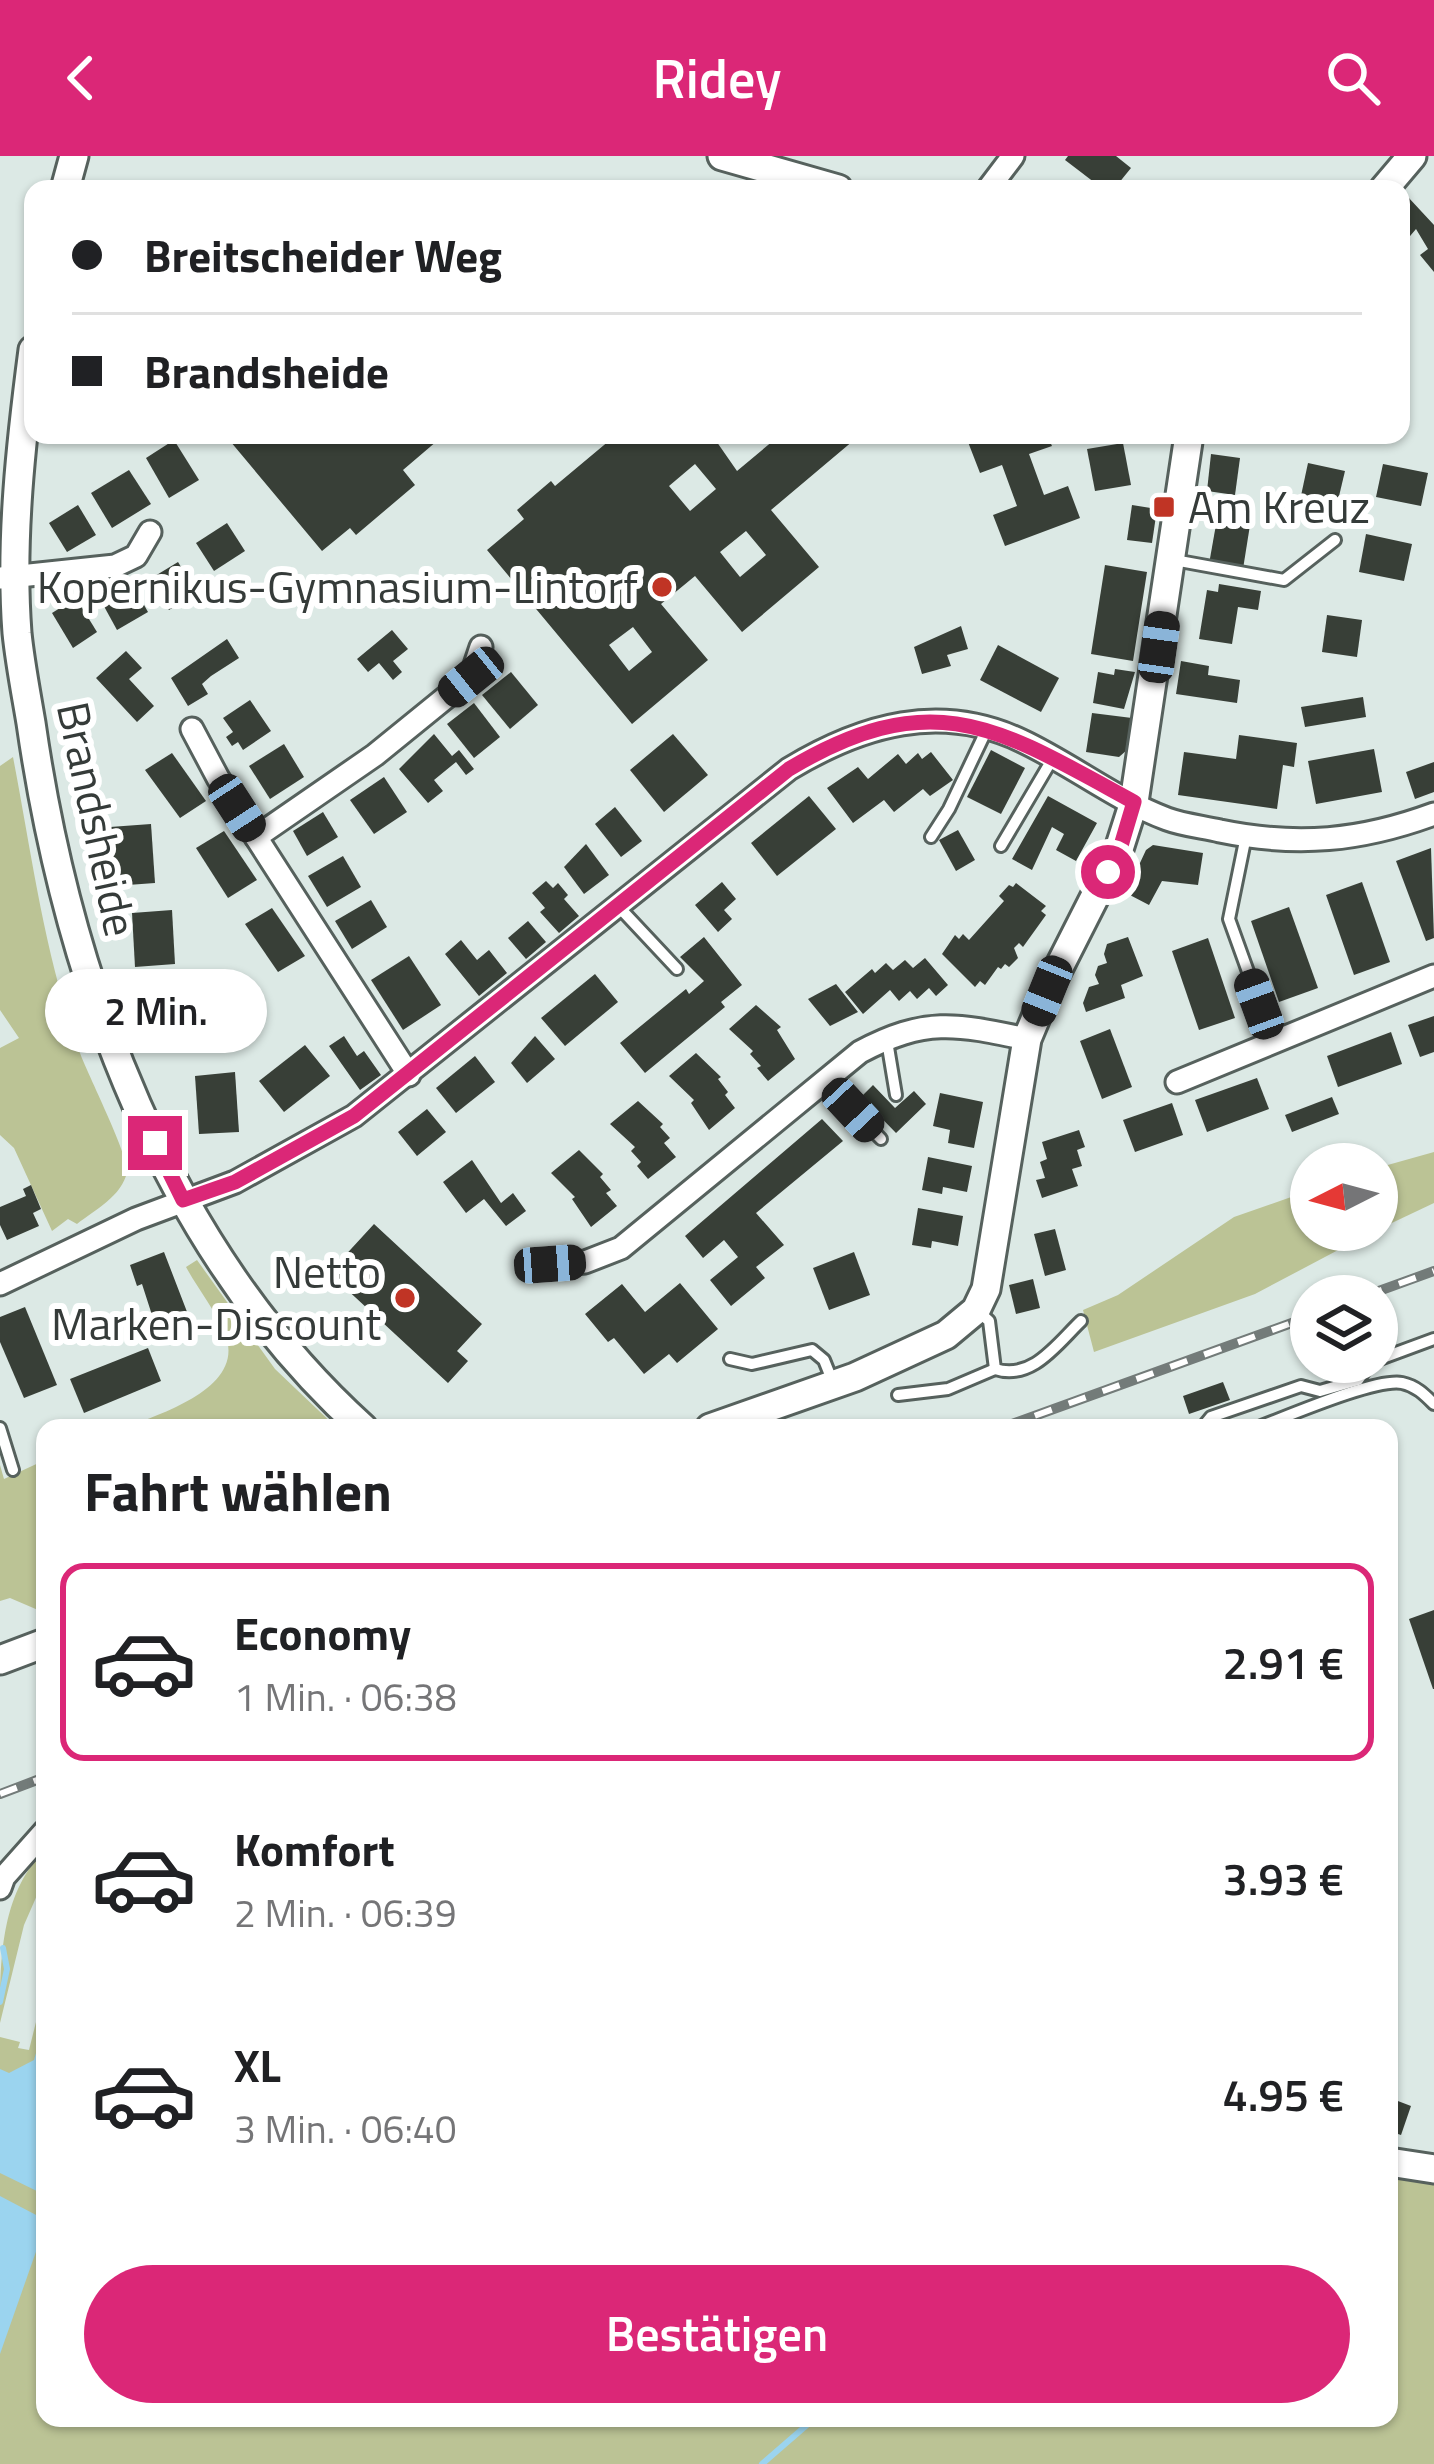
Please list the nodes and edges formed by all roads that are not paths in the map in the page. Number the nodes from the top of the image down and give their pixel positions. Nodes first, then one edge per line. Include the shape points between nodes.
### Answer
1 (722, 156) edge
2 (1013, 156) edge
3 (1412, 156) edge
4 (806, 180) edge
5 (995, 180) edge
6 (1392, 180) edge
7 (24, 422) edge
8 (1188, 444) edge
9 (150, 532) dead end
10 (1335, 540) dead end
11 (1172, 560) junction
12 (8, 578) edge
13 (481, 647) dead end
14 (192, 729) dead end
15 (987, 729) junction
16 (1053, 758) junction
17 (1134, 802) junction
18 (1434, 814) edge
19 (1246, 836) junction
20 (256, 837) junction
21 (931, 837) dead end
22 (1001, 846) dead end
23 (618, 906) junction
24 (677, 969) dead end
25 (1434, 976) edge
26 (886, 1038) junction
27 (1027, 1039) junction
28 (1273, 1041) junction
29 (409, 1075) junction
30 (825, 1081) junction
31 (1177, 1082) dead end
32 (896, 1095) dead end
33 (880, 1139) dead end
34 (183, 1200) junction
35 (550, 1264) dead end
36 (0, 1284) edge
37 (976, 1310) junction
38 (1081, 1321) dead end
39 (1434, 1339) edge
40 (1398, 1352) edge
41 (730, 1359) dead end
42 (995, 1369) junction
43 (1348, 1383) edge
44 (834, 1384) junction
45 (898, 1395) dead end
46 (1434, 1404) edge
47 (354, 1419) edge
48 (735, 1419) edge
49 (1210, 1419) edge
50 (1281, 1419) edge
51 (0, 1428) edge
52 (13, 1470) dead end
53 (36, 1646) edge
54 (0, 1660) edge
55 (36, 1841) edge
56 (0, 1888) edge
57 (1398, 2163) edge
58 (1434, 2168) edge

1 - 4 street
2 - 5 street
3 - 6 street
7 - 12 street, Brandsheide
8 - 11 street
9 - 12 street via 136,556 116,566
10 - 11 lane via 1284,580
11 - 17 street
12 - 34 street, Brandsheide via 64,897 119,1057
13 - 20 street via 471,677
14 - 20 street
15 - 16 street
15 - 21 lane
15 - 23 street via 897,724 824,748
16 - 17 street
16 - 22 lane
17 - 19 street via 1168,819
17 - 27 street via 1120,849
18 - 19 street via 1321,842
19 - 28 lane via 1229,919
20 - 29 street
23 - 24 lane
23 - 29 street
25 - 28 street
26 - 27 street via 921,1026 969,1026
26 - 30 street
26 - 32 lane
27 - 37 street via 995,1252
28 - 31 street
29 - 34 street via 320,1136
30 - 33 lane
30 - 35 street via 621,1248
34 - 36 street
34 - 47 street, Brandsheide via 254,1311
37 - 42 lane via 989,1322
37 - 44 street via 946,1335
38 - 42 lane via 1034,1366
39 - 40 lane
41 - 44 lane via 752,1364 812,1350
42 - 45 lane via 948,1389
43 - 49 lane via 1320,1391 1301,1385
44 - 48 street
46 - 50 lane via 1397,1382
51 - 52 lane
53 - 54 street
55 - 56 street
57 - 58 street

